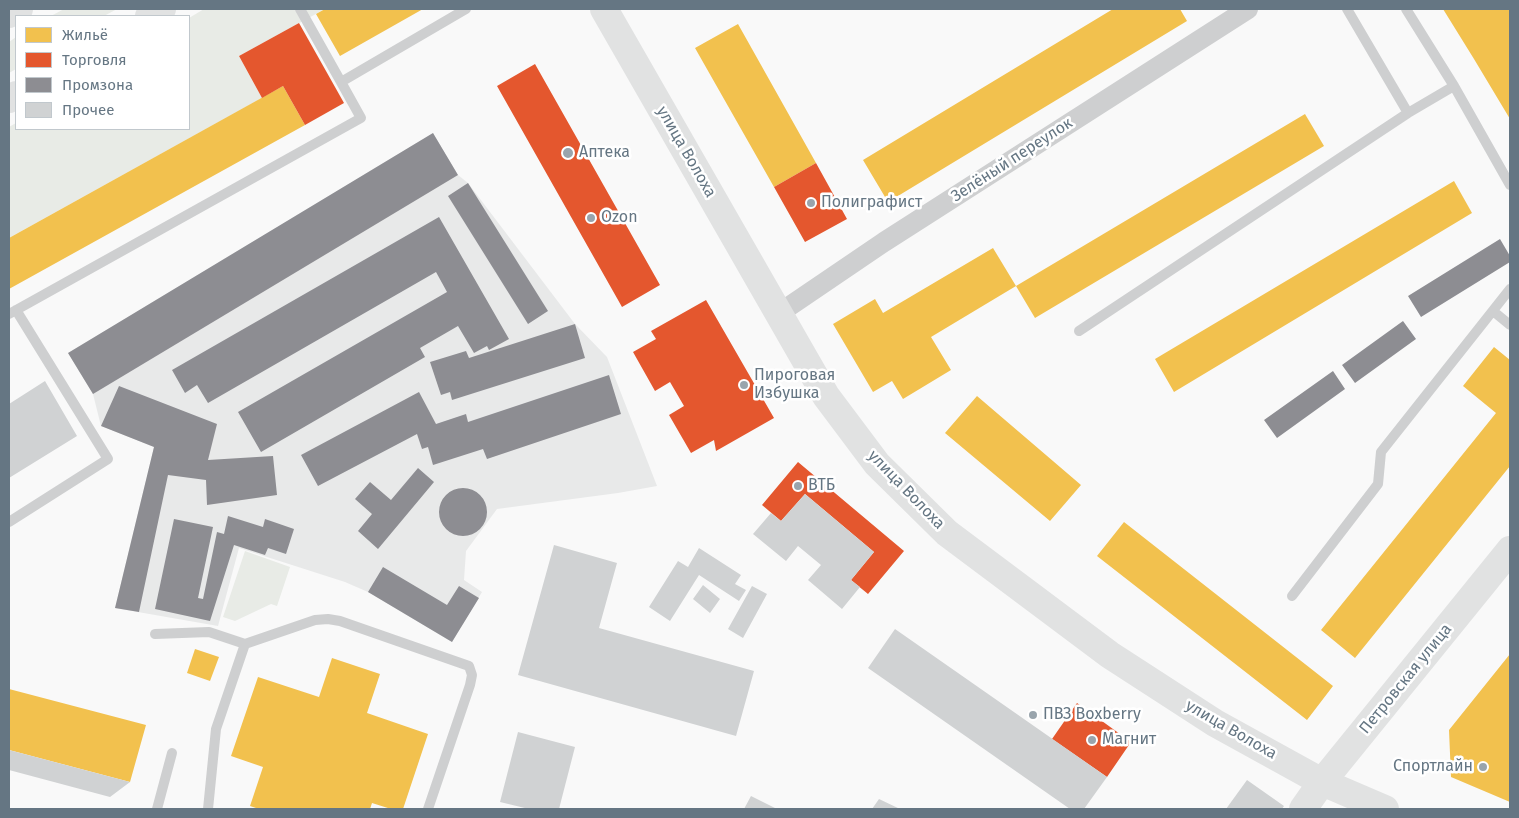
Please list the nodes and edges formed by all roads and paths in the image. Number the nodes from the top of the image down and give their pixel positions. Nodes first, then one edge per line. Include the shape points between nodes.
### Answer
1 (19, 9) edge
2 (162, 9) edge
3 (300, 9) edge
4 (466, 9) edge
5 (604, 9) edge
6 (1248, 9) edge
7 (1346, 9) edge
8 (1406, 9) edge
9 (9, 14) edge
10 (151, 15) edge
11 (341, 82) junction
12 (1454, 86) junction
13 (1408, 113) junction
14 (1510, 185) edge
15 (1510, 289) edge
16 (1492, 311) junction
17 (13, 312) edge
18 (778, 314) junction
19 (1510, 325) edge
20 (1079, 331) dead end
21 (9, 522) edge
22 (1507, 561) edge
23 (1292, 596) dead end
24 (155, 634) dead end
25 (245, 644) junction
26 (172, 753) dead end
27 (1322, 782) junction
28 (156, 809) edge
29 (208, 809) edge
30 (428, 809) edge
31 (1303, 809) edge
32 (1386, 809) edge

1 - 9 street
2 - 10 street
3 - 11 lane
4 - 11 lane
5 - 18 street, улица Волоха
6 - 18 street, Зелёный переулок via 884,242
7 - 13 lane
8 - 12 lane
11 - 17 lane via 361,118
12 - 13 lane
12 - 14 lane
13 - 20 lane
15 - 16 lane
16 - 19 lane
16 - 23 lane via 1381,452 1378,484
17 - 21 lane via 108,459
18 - 27 street, улица Волоха via 826,396 877,464 947,533 1110,655 1215,723
22 - 27 street, Петровская улица
24 - 25 lane via 208,632
25 - 29 lane via 216,728
25 - 30 lane via 328,618 469,666 472,675 470,685
26 - 28 lane
27 - 31 street, Петровская улица
27 - 32 street, улица Волоха

